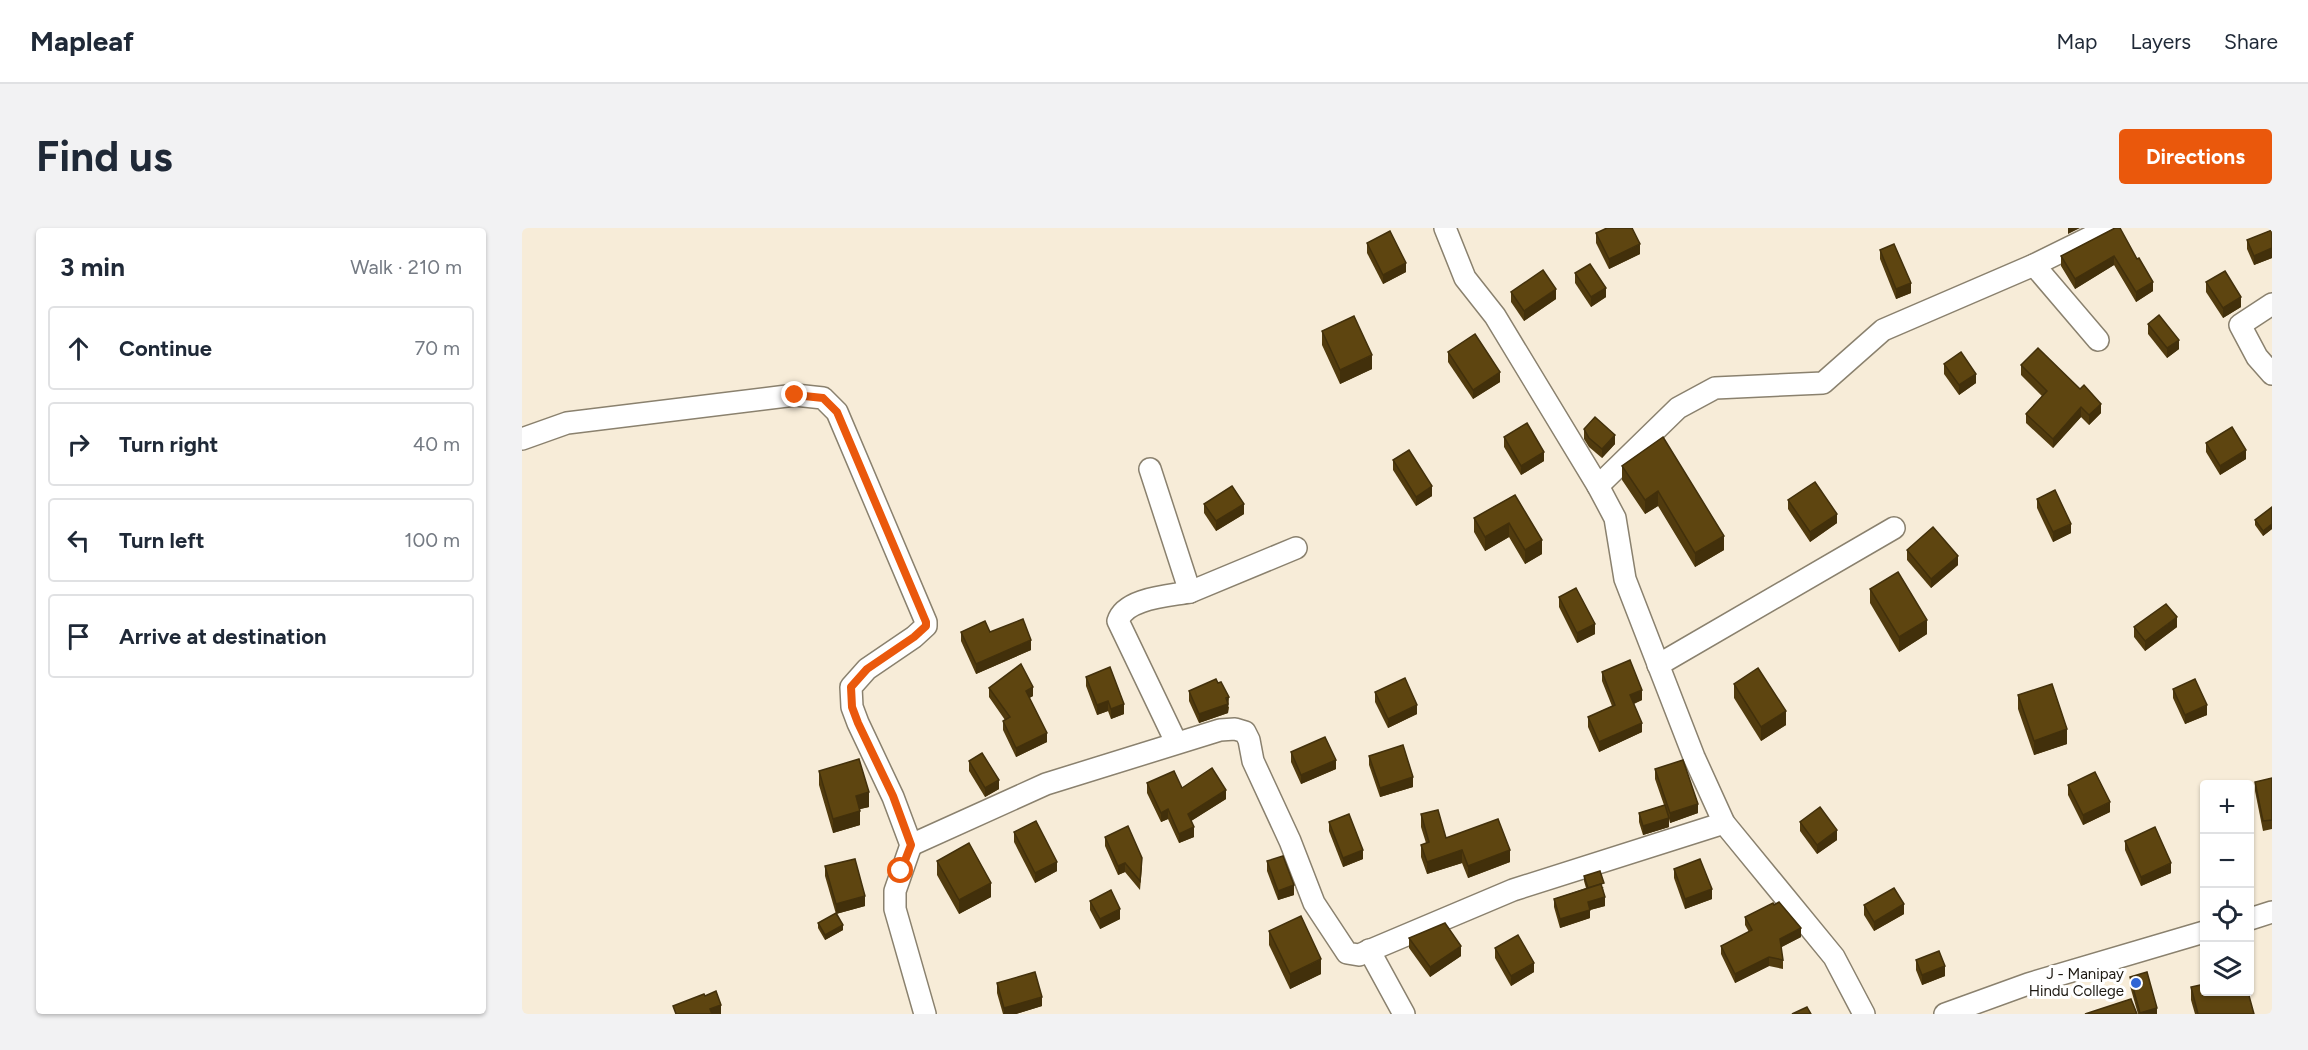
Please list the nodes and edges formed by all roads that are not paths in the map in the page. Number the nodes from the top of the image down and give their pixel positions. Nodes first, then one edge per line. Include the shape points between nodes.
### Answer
1 (1445, 228) edge
2 (2109, 228) edge
3 (2034, 265) junction
4 (2272, 303) edge
5 (2098, 340) dead end
6 (2272, 374) edge
7 (522, 439) edge
8 (1150, 469) dead end
9 (1598, 486) junction
10 (1894, 528) dead end
11 (1296, 548) dead end
12 (1190, 592) junction
13 (1658, 665) junction
14 (1176, 742) junction
15 (1724, 823) junction
16 (911, 845) junction
17 (2272, 912) edge
18 (2254, 918) edge
19 (2200, 933) edge
20 (1369, 950) junction
21 (925, 1014) edge
22 (1404, 1014) edge
23 (1864, 1014) edge
24 (1945, 1014) edge

1 - 9 street via 1465,278 1496,316
2 - 3 street
3 - 5 street
3 - 9 street via 1883,330 1823,383 1715,388 1678,408
4 - 6 street via 2240,325 2257,357
7 - 16 street via 567,423 795,395 823,398 837,412 926,622 914,637 867,669 851,687 858,723 893,796
8 - 12 street
9 - 13 street via 1615,518 1625,579
10 - 13 street
11 - 12 street
12 - 14 street via 1141,602 1121,613 1118,621
13 - 15 street
14 - 16 street via 1046,784
14 - 20 street via 1220,730 1245,732 1253,761 1314,903 1347,953 1359,955
15 - 20 street via 1513,890
15 - 23 street via 1834,957
16 - 21 street via 896,891 895,909
17 - 18 street
19 - 24 street via 2028,984
20 - 22 street

